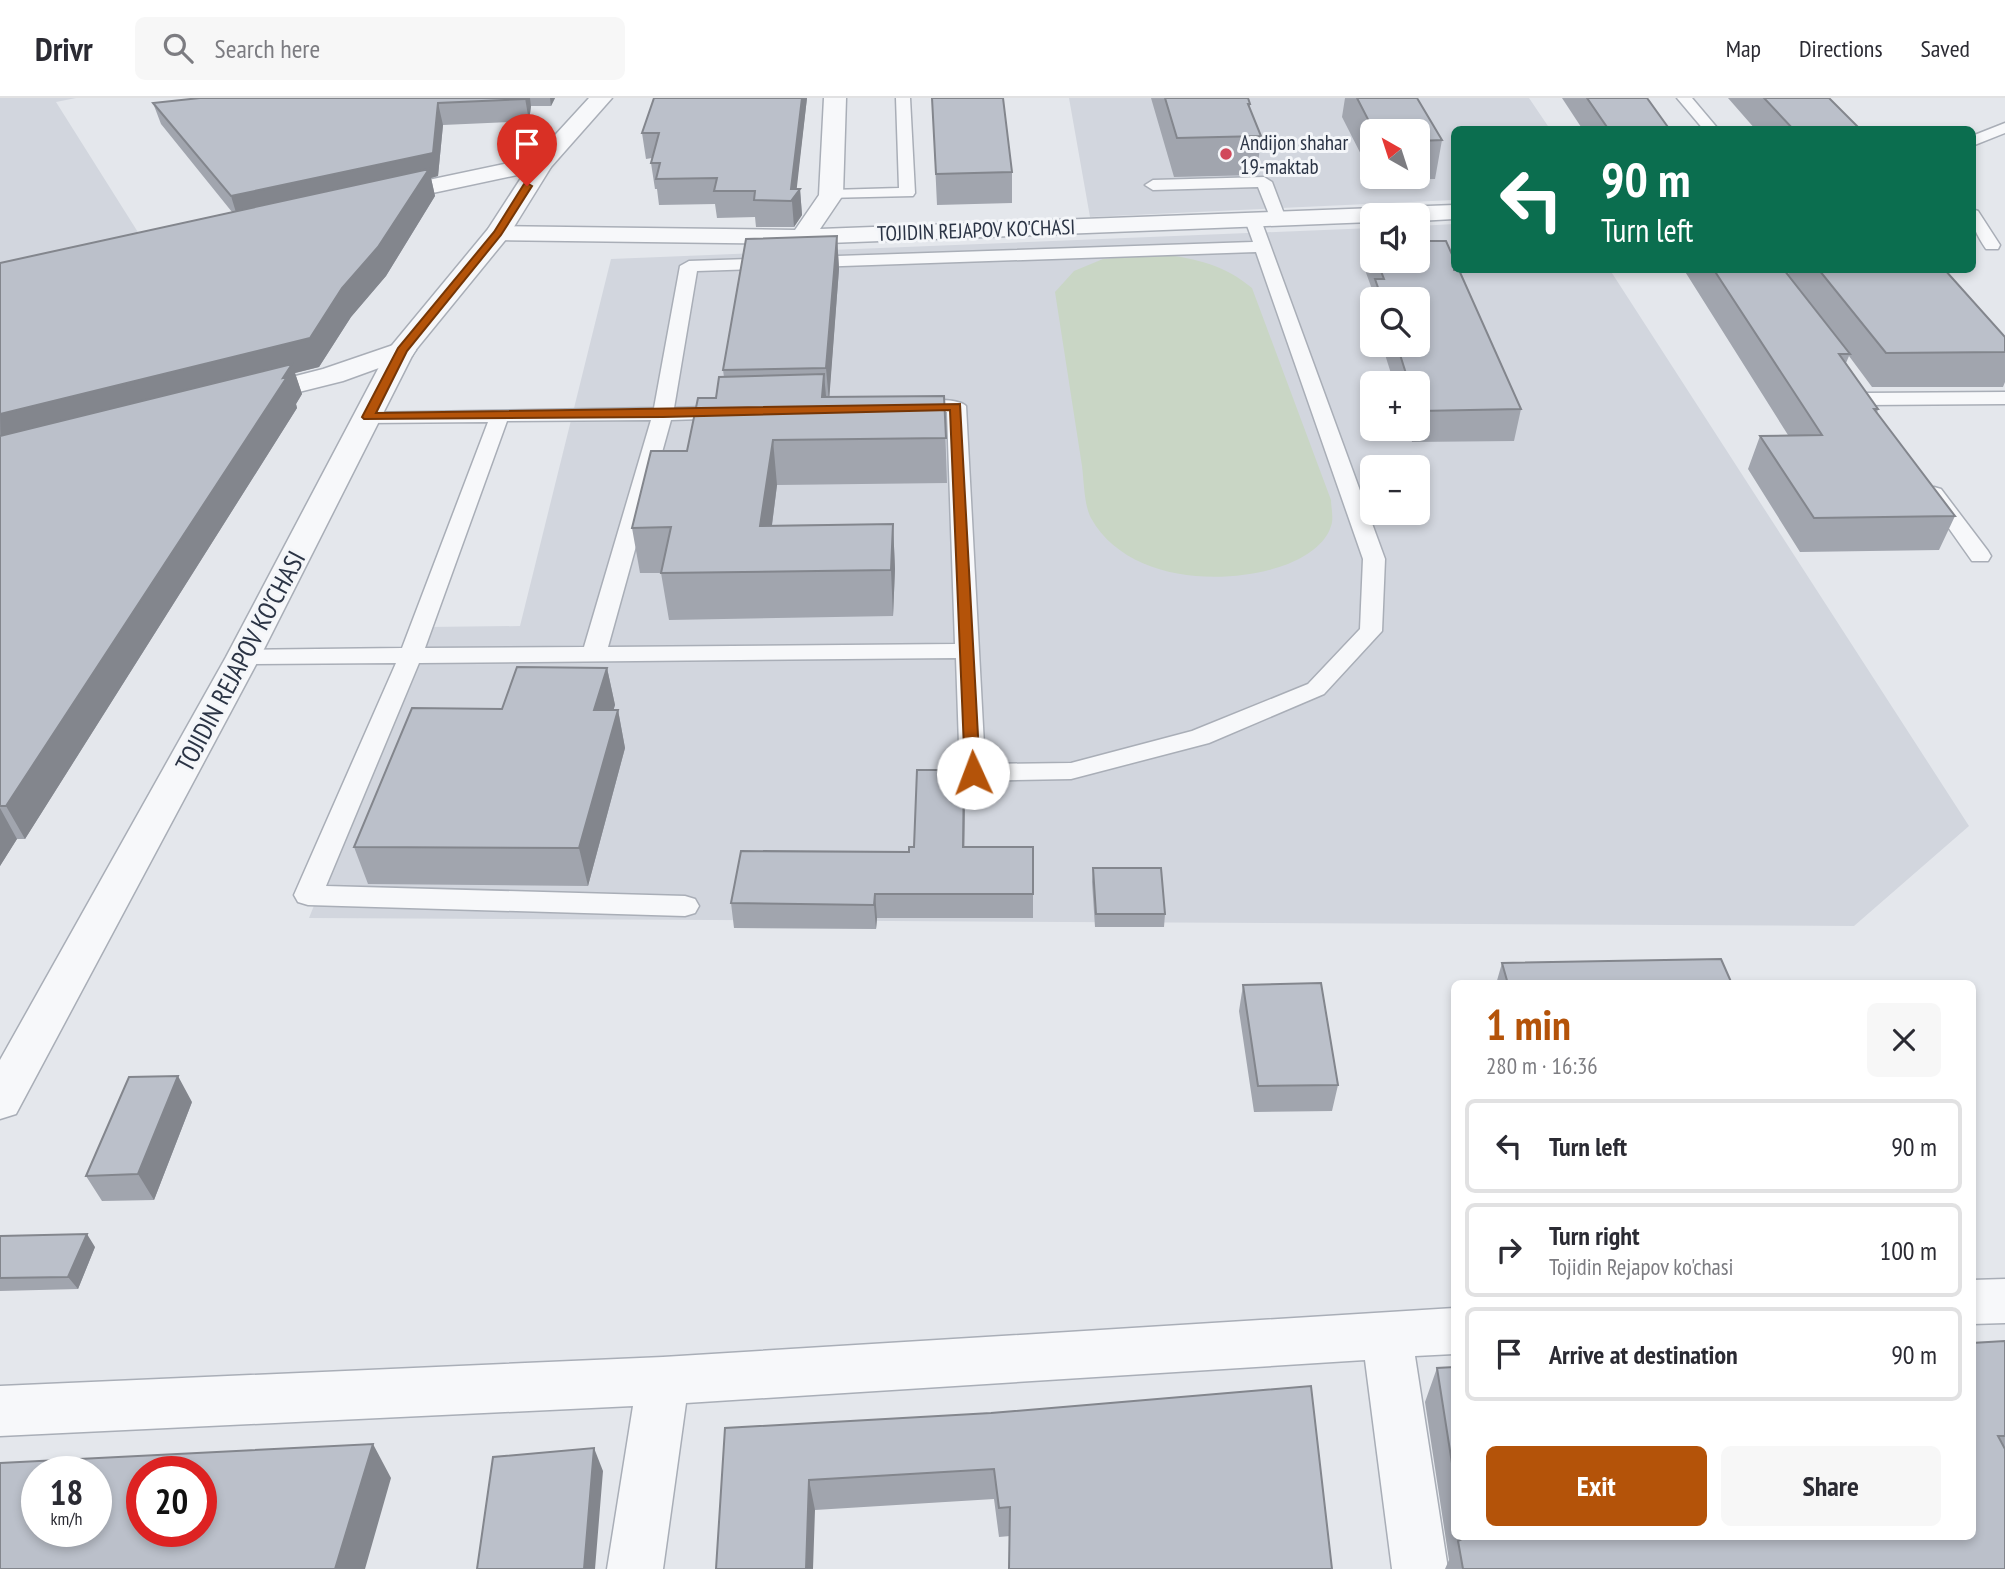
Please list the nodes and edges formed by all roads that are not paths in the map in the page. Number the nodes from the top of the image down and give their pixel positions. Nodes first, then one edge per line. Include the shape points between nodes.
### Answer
1 (601, 98) edge
2 (835, 98) edge
3 (903, 98) edge
4 (1684, 98) edge
5 (1708, 126) edge
6 (2005, 127) edge
7 (1976, 140) edge
8 (542, 163) junction
9 (1153, 185) dead end
10 (831, 195) junction
11 (358, 202) edge
12 (1451, 212) edge
13 (1253, 219) junction
14 (1278, 219) junction
15 (1976, 219) edge
16 (498, 233) junction
17 (802, 237) junction
18 (1976, 245) edge
19 (1998, 246) edge
20 (1263, 247) junction
21 (402, 351) junction
22 (1856, 388) joint
23 (2005, 398) edge
24 (227, 402) edge
25 (886, 408) edge
26 (746, 411) edge
27 (663, 414) junction
28 (500, 415) junction
29 (368, 417) junction
30 (1886, 428) edge
31 (1923, 478) edge
32 (1980, 556) dead end
33 (968, 650) junction
34 (594, 654) junction
35 (411, 656) junction
36 (243, 657) junction
37 (685, 906) dead end
38 (0, 1101) edge
39 (2005, 1301) edge
40 (1976, 1302) edge
41 (1451, 1331) edge
42 (1387, 1335) junction
43 (663, 1381) junction
44 (0, 1411) edge
45 (635, 1569) edge
46 (1420, 1569) edge

1 - 8 street, TOJIDIN REJAPOV KO'CHASI
2 - 10 street
3 - 10 lane via 907,193
4 - 5 lane
6 - 7 lane
8 - 11 street
8 - 16 street, TOJIDIN REJAPOV KO'CHASI
9 - 14 lane via 1264,182
10 - 17 street
12 - 14 street, TOJIDIN REJAPOV KO'CHASI
13 - 14 street, TOJIDIN REJAPOV KO'CHASI
13 - 17 street, TOJIDIN REJAPOV KO'CHASI
13 - 20 lane
15 - 19 lane
16 - 17 street, TOJIDIN REJAPOV KO'CHASI
16 - 21 street, TOJIDIN REJAPOV KO'CHASI
18 - 19 lane
20 - 27 lane via 689,266
20 - 33 lane via 1374,559 1371,631 1316,689 1200,737 1071,771 973,773
21 - 24 street via 333,375
21 - 29 street, TOJIDIN REJAPOV KO'CHASI
22 - 23 lane
22 - 30 street
25 - 33 lane via 956,406
26 - 27 lane
27 - 28 lane
27 - 34 lane
28 - 29 lane
28 - 35 lane
29 - 36 street, TOJIDIN REJAPOV KO'CHASI
31 - 32 lane
33 - 34 lane
34 - 35 lane
35 - 36 lane
35 - 37 lane via 308,895
36 - 38 street, TOJIDIN REJAPOV KO'CHASI
39 - 40 street
41 - 42 street
42 - 43 street
42 - 46 street
43 - 44 street
43 - 45 street

